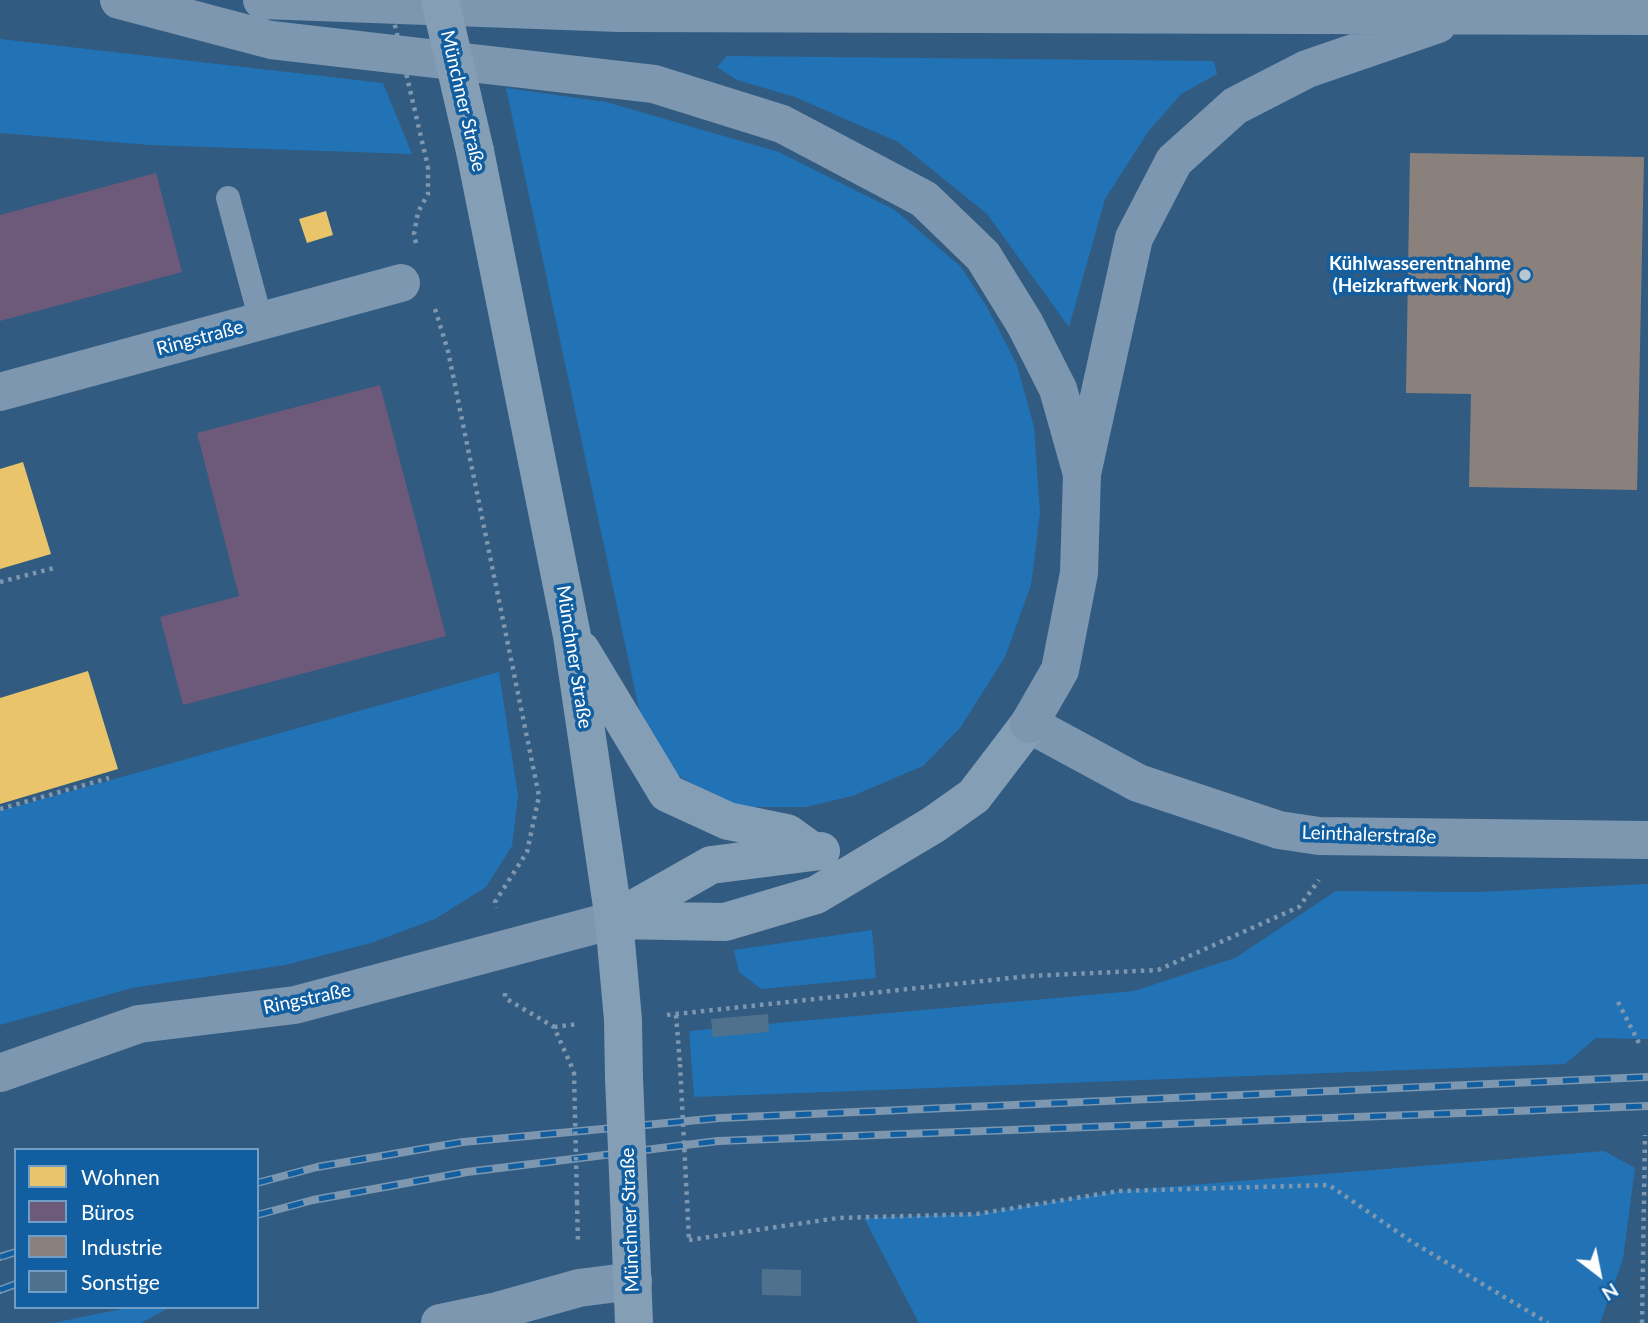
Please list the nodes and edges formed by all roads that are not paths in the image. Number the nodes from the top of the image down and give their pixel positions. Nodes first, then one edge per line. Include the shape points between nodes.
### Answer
1 (119, 0) edge
2 (262, 0) edge
3 (440, 0) edge
4 (690, 0) edge
5 (1329, 0) edge
6 (619, 13) junction
7 (1365, 15) junction
8 (1467, 15) junction
9 (1648, 16) edge
10 (228, 198) dead end
11 (409, 267) road end
12 (261, 321) junction
13 (0, 392) edge
14 (1082, 474) junction
15 (572, 636) junction
16 (1029, 724) junction
17 (1637, 841) edge
18 (891, 848) junction
19 (812, 852) junction
20 (614, 920) junction
21 (0, 1073) edge
22 (633, 1281) junction
23 (440, 1323) edge
24 (634, 1323) edge

1 - 14 highway via 271,40 654,84 782,124 923,200 983,257 1058,389
2 - 6 highway
3 - 15 main road, Münchner Straße, bridge via 475,151
4 - 6 highway
5 - 7 highway via 1348,4
6 - 7 highway
7 - 8 highway
8 - 9 highway
8 - 14 highway via 1307,69 1235,106 1174,161 1133,238
10 - 12 lane
11 - 12 street, Ringstraße
12 - 13 street, Ringstraße
14 - 16 highway via 1079,573 1060,670
15 - 19 main road via 667,793 728,821 788,833
15 - 20 main road, Münchner Straße
16 - 17 street, Leinthalerstraße via 1138,783 1279,830 1319,836
16 - 18 main road via 974,796
18 - 19 main road
18 - 20 main road via 816,895 725,922
19 - 20 main road via 711,864
20 - 21 street, Ringstraße via 295,1005 139,1024
20 - 22 main road, Münchner Straße, bridge
22 - 23 street via 579,1288
22 - 24 main road, Münchner Straße

